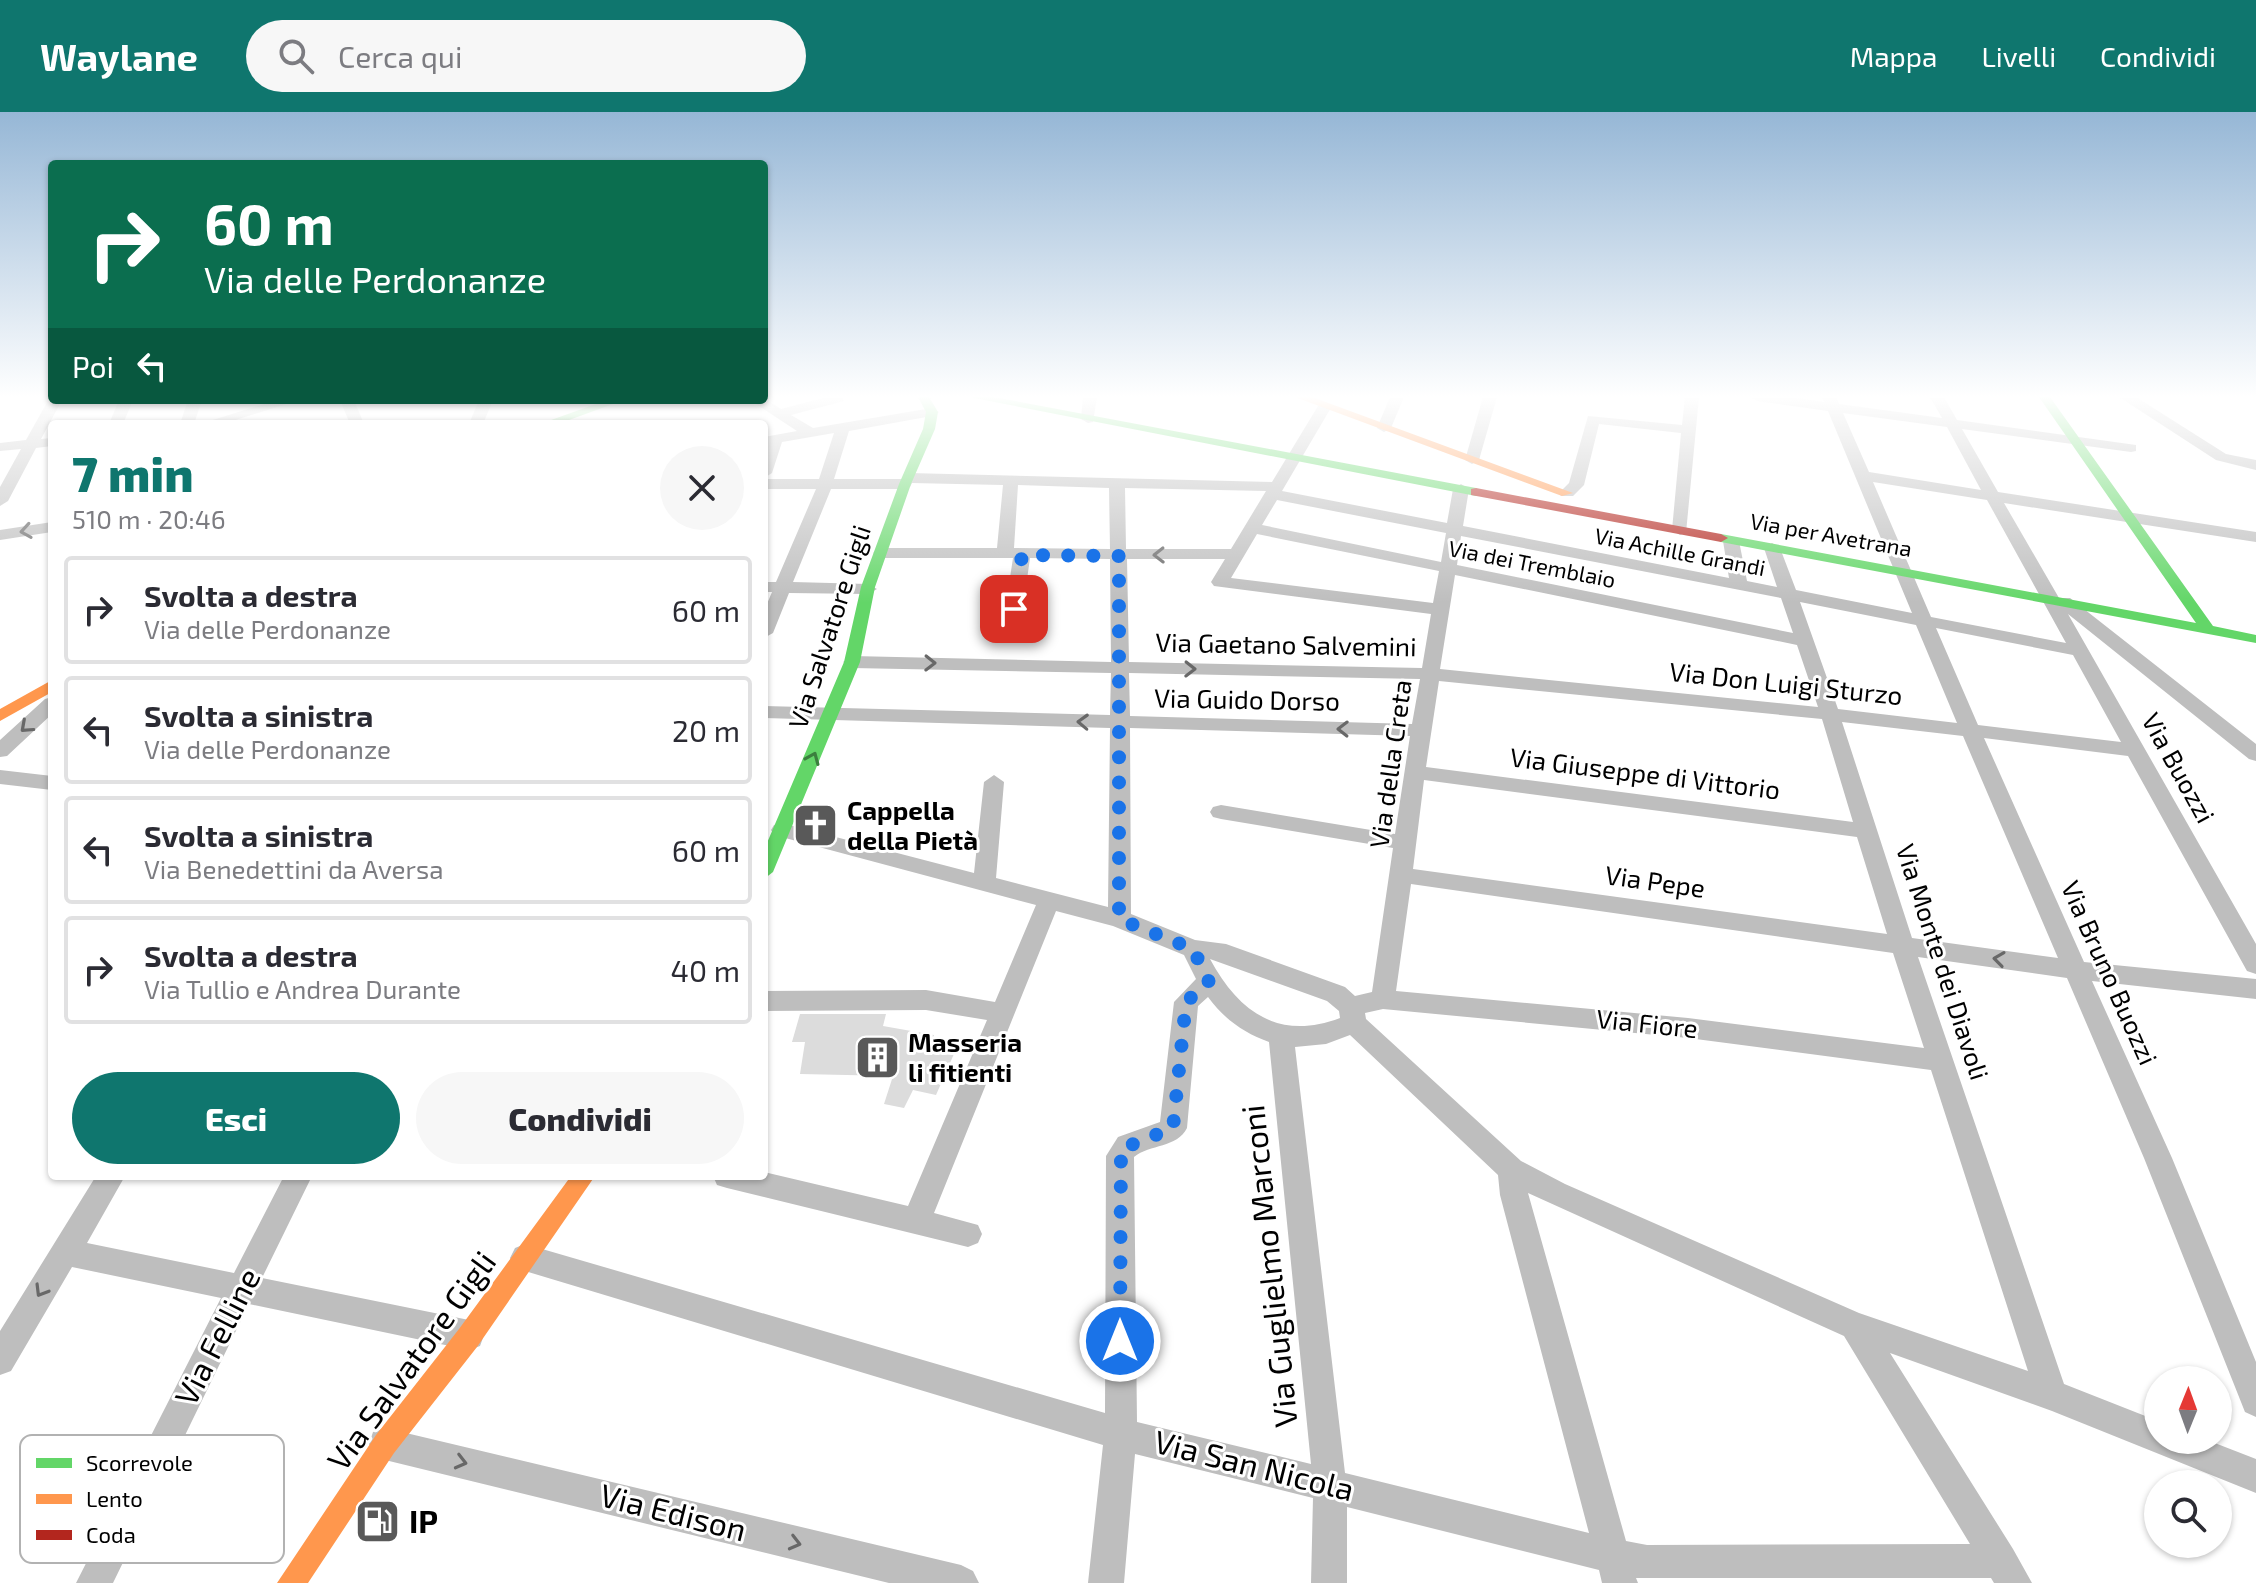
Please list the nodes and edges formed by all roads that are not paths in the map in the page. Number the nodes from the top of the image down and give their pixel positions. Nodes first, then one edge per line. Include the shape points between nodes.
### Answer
1 (20, 466) edge
2 (831, 466) edge
3 (913, 466) edge
4 (1288, 466) edge
5 (1338, 466) edge
6 (1485, 466) edge
7 (1581, 466) edge
8 (1686, 466) edge
9 (1858, 466) edge
10 (1975, 466) edge
11 (2091, 466) edge
12 (1862, 476) junction
13 (907, 481) junction
14 (1011, 481) junction
15 (1117, 483) junction
16 (768, 484) edge
17 (825, 485) junction
18 (1461, 489) junction
19 (1273, 491) junction
20 (1991, 495) junction
21 (1561, 500) junction
22 (0, 501) edge
23 (2127, 518) junction
24 (48, 528) edge
25 (1252, 528) junction
26 (1455, 530) junction
27 (1680, 530) junction
28 (0, 535) edge
29 (2256, 537) edge
30 (1731, 541) junction
31 (1772, 548) junction
32 (881, 553) junction
33 (1014, 554) junction
34 (1237, 554) junction
35 (1119, 556) junction
36 (1449, 570) junction
37 (1902, 572) junction
38 (1739, 586) junction
39 (768, 587) edge
40 (783, 587) junction
41 (868, 589) junction
42 (1790, 595) junction
43 (2057, 601) junction
44 (1443, 610) junction
45 (1924, 621) junction
46 (768, 623) edge
47 (2208, 630) junction
48 (1010, 637) dead end
49 (2256, 639) edge
50 (1804, 641) junction
51 (2080, 651) junction
52 (852, 662) junction
53 (1120, 667) junction
54 (1430, 674) junction
55 (48, 693) edge
56 (48, 695) edge
57 (768, 712) edge
58 (832, 714) junction
59 (1830, 714) junction
60 (0, 716) edge
61 (1120, 723) junction
62 (1421, 730) junction
63 (1970, 730) junction
64 (2136, 750) junction
65 (0, 751) edge
66 (2256, 754) edge
67 (1416, 772) junction
68 (0, 777) edge
69 (994, 782) dead end
70 (48, 783) edge
71 (1221, 812) dead end
72 (782, 830) junction
73 (1867, 831) junction
74 (1406, 843) junction
75 (768, 863) edge
76 (1401, 875) junction
77 (984, 883) junction
78 (1049, 901) junction
79 (1119, 919) junction
80 (1902, 945) junction
81 (1193, 949) junction
82 (2256, 965) edge
83 (2076, 970) junction
84 (1209, 982) junction
85 (2256, 989) edge
86 (1383, 999) junction
87 (768, 1001) edge
88 (1002, 1013) junction
89 (1352, 1015) junction
90 (1281, 1037) junction
91 (1942, 1061) junction
92 (1511, 1170) junction
93 (109, 1180) edge
94 (296, 1180) edge
95 (581, 1180) edge
96 (744, 1180) edge
97 (916, 1221) junction
98 (968, 1234) dead end
99 (65, 1252) junction
100 (525, 1258) junction
101 (243, 1288) junction
102 (1855, 1326) junction
103 (469, 1335) junction
104 (0, 1360) edge
105 (2052, 1395) junction
106 (2256, 1401) edge
107 (2144, 1431) edge
108 (1121, 1434) junction
109 (169, 1435) edge
110 (385, 1444) junction
111 (2200, 1454) edge
112 (2256, 1476) edge
113 (1330, 1484) junction
114 (104, 1563) edge
115 (1616, 1570) edge
116 (2008, 1572) edge
117 (94, 1583) edge
118 (291, 1583) edge
119 (961, 1583) edge
120 (1106, 1583) edge
121 (1329, 1583) edge

1 - 22 street
2 - 17 street
3 - 13 street, Via Salvatore Gigli
4 - 19 street
5 - 18 street, Via per Avetrana
6 - 21 street
7 - 21 street via 1576,485
8 - 27 street
9 - 12 street, Via Bruno Buozzi
10 - 20 street, Via Buozzi
11 - 23 street
12 - 20 street
12 - 37 street, Via Bruno Buozzi
13 - 14 street, Via Achille Grandi
13 - 17 street, Via Achille Grandi
13 - 32 street, Via Salvatore Gigli
14 - 15 street, Via Achille Grandi
14 - 33 street
15 - 19 street, Via Achille Grandi
15 - 35 street
16 - 17 street, Via Achille Grandi
17 - 40 street
18 - 21 street, Via per Avetrana
18 - 26 street, Via della Creta
19 - 25 street
19 - 26 street, Via Achille Grandi
20 - 23 street
20 - 43 street, Via Buozzi
21 - 27 street, Via per Avetrana via 1585,513
23 - 29 street
23 - 47 street
24 -> 28 street
25 - 34 street
25 - 36 street, Via dei Tremblaio
26 - 36 street, Via della Creta
26 - 38 street, Via Achille Grandi
27 - 30 street, Via per Avetrana
30 - 31 street, Via per Avetrana
30 - 38 street
31 - 37 street, Via per Avetrana
31 - 42 street, Via Monte dei Diavoli
32 - 33 street
32 - 41 street, Via Salvatore Gigli
33 - 35 street
33 - 48 street
34 -> 35 street
34 - 44 street via 1220,582
35 - 53 street
36 - 44 street, Via della Creta
36 - 50 street, Via dei Tremblaio
37 - 43 street, Via per Avetrana
37 - 45 street, Via Bruno Buozzi
38 - 42 street, Via Achille Grandi
39 - 40 street
40 - 41 street
40 - 46 street
41 - 52 street, Via Salvatore Gigli
42 - 45 street, Via Achille Grandi
42 - 50 street, Via Monte dei Diavoli
43 - 47 street, Via per Avetrana
43 - 51 street, Via Buozzi
43 - 66 street
44 - 54 street, Via della Creta
45 - 51 street, Via Achille Grandi
45 - 63 street, Via Bruno Buozzi
47 - 49 street, Via per Avetrana
50 - 59 street, Via Monte dei Diavoli
51 - 64 street, Via Buozzi
52 -> 53 street, Via Gaetano Salvemini
52 - 58 street, Via Salvatore Gigli
53 -> 54 street, Via Gaetano Salvemini
53 - 61 street
54 - 59 street, Via Don Luigi Sturzo
54 - 62 street, Via della Creta
55 - 60 street
56 -> 65 street
57 - 58 street, Via Guido Dorso
61 -> 58 street, Via Guido Dorso
72 -> 58 street, Via Salvatore Gigli
59 - 63 street, Via Don Luigi Sturzo
59 - 73 street, Via Monte dei Diavoli
62 -> 61 street, Via Guido Dorso
61 - 79 street
62 - 67 street, Via della Creta
63 - 64 street, Via Don Luigi Sturzo
63 - 83 street, Via Bruno Buozzi
64 - 82 street, Via Buozzi
67 - 73 street, Via Giuseppe di Vittorio
67 - 74 street, Via della Creta
68 - 70 street
69 - 77 street
71 - 74 street
72 - 75 street, Via Salvatore Gigli
72 - 77 street
73 - 80 street, Via Monte dei Diavoli
74 - 76 street, Via della Creta
76 - 80 street, Via Pepe
76 - 86 street, Via della Creta
77 - 78 street
78 - 79 street
78 - 88 street
79 - 81 street
83 -> 80 street, Via Pepe
80 - 91 street, Via Monte dei Diavoli
81 - 84 street
81 - 89 street via 1218,950 1336,994
83 - 85 street, Via Pepe
83 - 106 street, Via Bruno Buozzi
84 - 90 street via 1261,1032
84 - 108 street via 1186,1002 1173,1128 1121,1149
86 - 89 street, Via Fiore
86 - 91 street, Via Fiore via 1688,1028
87 - 88 street via 926,1000
88 - 97 street
89 - 90 street, Via Fiore via 1326,1034
89 - 92 street
90 - 113 street, Via Guglielmo Marconi
91 - 105 street, Via Monte dei Diavoli
92 - 102 street
92 - 115 street
93 - 99 street
94 - 101 street, Via Felline
95 - 100 street, Via Salvatore Gigli
96 - 97 street
97 - 98 street
99 - 101 street
99 -> 104 street
100 - 103 street, Via Salvatore Gigli
100 - 108 street, Via San Nicola
101 - 103 street
101 - 109 street, Via Felline
102 - 105 street
102 - 116 street
103 - 110 street, Via Salvatore Gigli
105 - 107 street
108 - 113 street, Via San Nicola
108 - 120 street
110 - 118 street, Via Salvatore Gigli
110 -> 119 street, Via Edison
111 - 112 street
113 - 115 street, Via San Nicola
113 - 121 street, Via Guglielmo Marconi
114 - 117 street, Via Felline
115 - 116 street, Via San Nicola via 1647,1562

